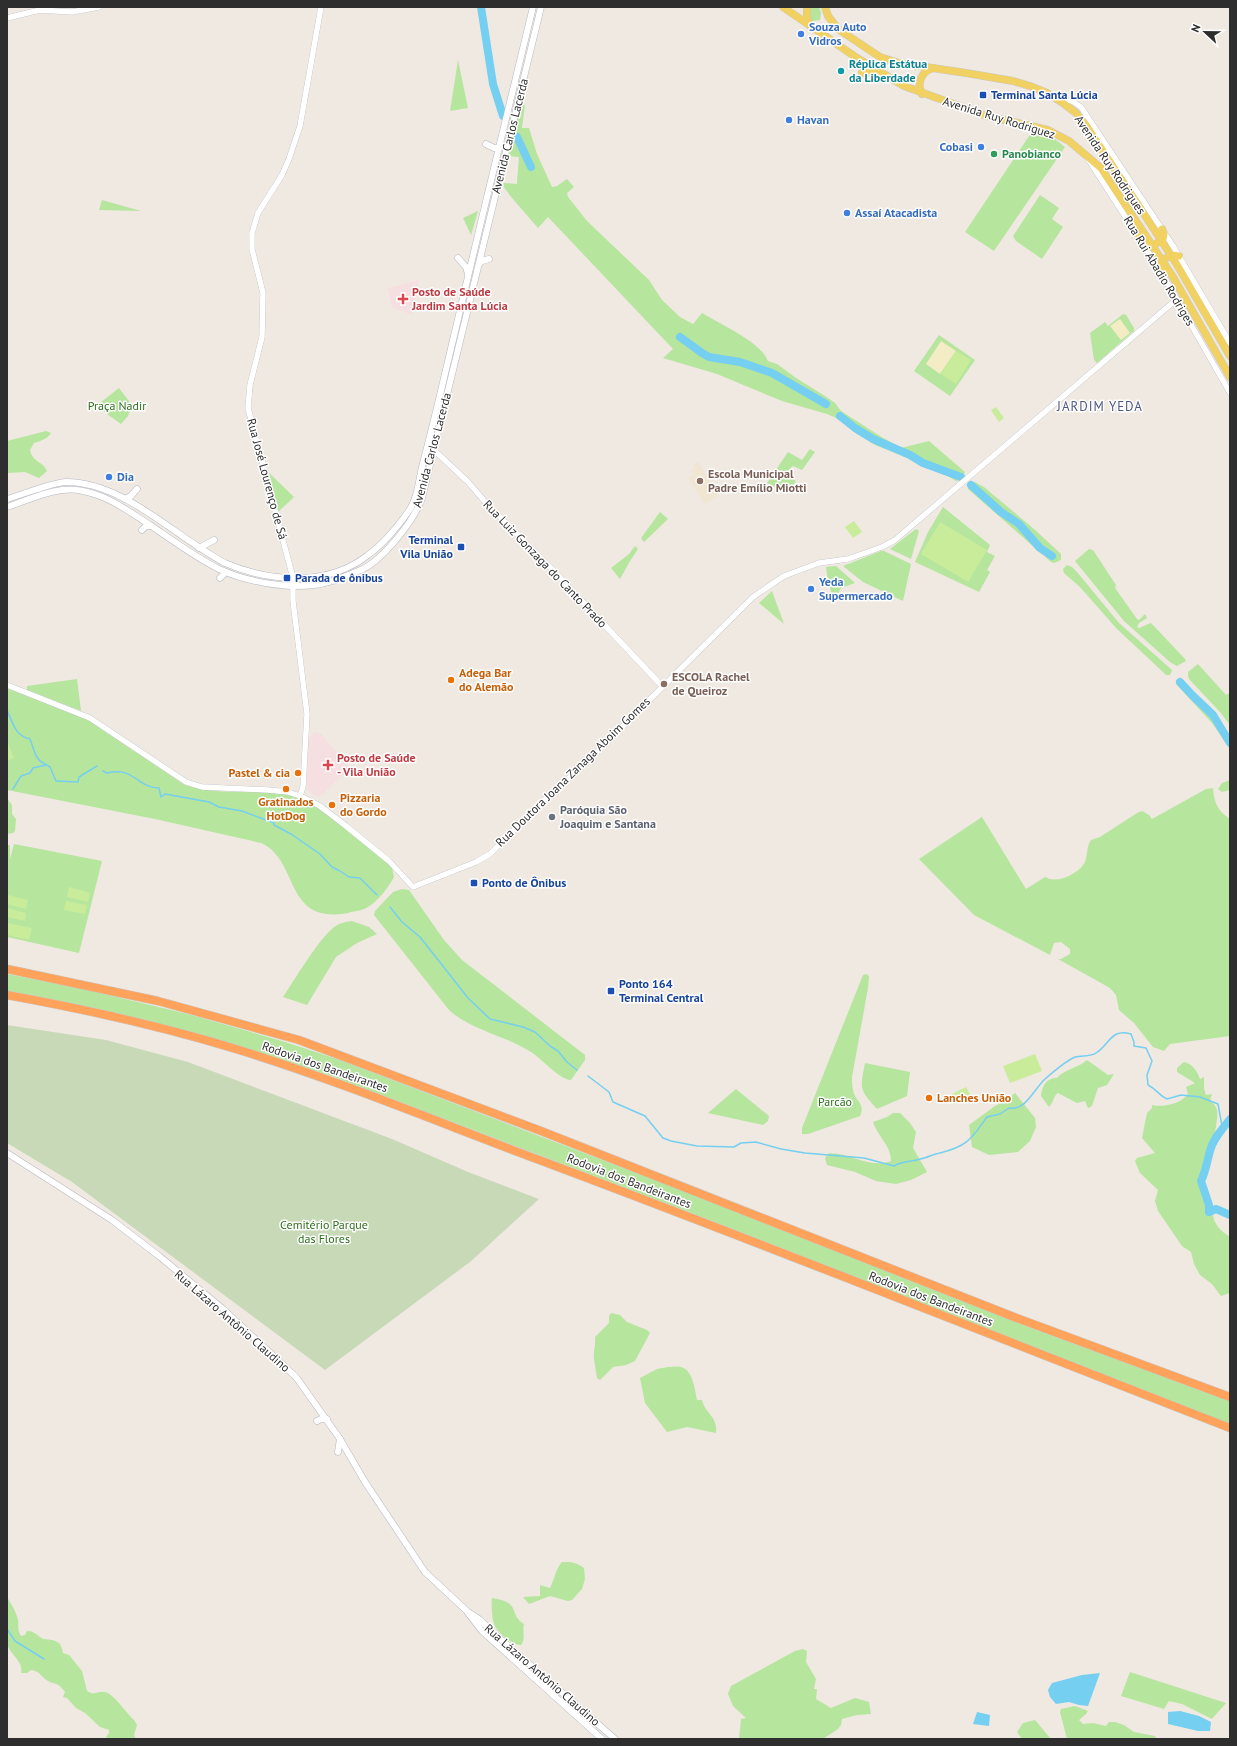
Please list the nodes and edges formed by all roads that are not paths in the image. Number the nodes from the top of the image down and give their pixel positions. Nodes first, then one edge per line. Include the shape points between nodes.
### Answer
1 (99, 7) edge
2 (321, 7) edge
3 (533, 7) edge
4 (541, 7) edge
5 (783, 7) edge
6 (807, 7) edge
7 (824, 7) edge
8 (7, 18) edge
9 (810, 26) junction
10 (935, 68) junction
11 (862, 73) dead end
12 (882, 74) junction
13 (922, 94) junction
14 (1057, 99) junction
15 (1069, 141) joint
16 (486, 144) dead end
17 (499, 148) junction
18 (1083, 153) junction
19 (1162, 229) junction
20 (1139, 237) junction
21 (1161, 241) junction
22 (1153, 246) junction
23 (1171, 255) junction
24 (1179, 256) junction
25 (458, 258) dead end
26 (490, 260) dead end
27 (1162, 261) junction
28 (479, 264) junction
29 (1161, 272) junction
30 (468, 275) junction
31 (1177, 299) junction
32 (1230, 343) edge
33 (1230, 356) edge
34 (1230, 377) edge
35 (1230, 393) edge
36 (443, 397) junction
37 (429, 441) junction
38 (434, 450) junction
39 (137, 489) dead end
40 (7, 499) edge
41 (125, 499) junction
42 (7, 507) edge
43 (151, 526) junction
44 (142, 530) dead end
45 (214, 540) dead end
46 (199, 548) junction
47 (226, 572) junction
48 (220, 578) dead end
49 (293, 578) junction
50 (293, 586) junction
51 (7, 685) edge
52 (662, 686) junction
53 (300, 796) junction
54 (7, 969) edge
55 (7, 994) edge
56 (7, 1153) edge
57 (1230, 1397) edge
58 (327, 1419) junction
59 (317, 1421) dead end
60 (1230, 1428) edge
61 (340, 1439) junction
62 (338, 1452) dead end
63 (468, 1612) junction
64 (602, 1739) edge
65 (615, 1739) edge

1 - 8 street via 72,12 40,10
2 - 49 street, Rua José Lourenço de Sá via 295,144 282,175 258,213 252,233 252,248 262,293 262,337 250,385 248,408
3 - 17 main road, Avenida Carlos Lacerda
4 - 28 main road, Avenida Carlos Lacerda
5 - 9 main road
6 - 9 main road
7 - 10 main road, Avenida Ruy Rodrigues via 838,29 880,57 899,63
9 - 12 main road, Avenida Ruy Rodriguez
10 - 13 main road via 923,74 920,87
10 - 14 main road, Avenida Ruy Rodrigues via 1020,83 1038,88
11 - 12 main road via 870,71
12 - 13 main road, Avenida Ruy Rodriguez
13 - 15 main road, Avenida Ruy Rodriguez via 987,116 1038,127
14 - 19 street via 1072,101 1081,107
14 - 21 main road, Avenida Ruy Rodrigues via 1076,113 1086,125
15 - 18 main road, Avenida Ruy Rodrigues
16 - 17 main road
17 - 30 main road, Avenida Carlos Lacerda
18 - 20 street, Rua Rui Abadio Rodriges
18 - 22 main road, Avenida Ruy Rodrigues via 1101,168
19 - 21 main road via 1164,235
19 - 24 street
20 - 22 main road via 1146,246
20 - 29 street, Rua Rui Abadio Rodriges
21 - 22 main road
21 - 23 main road, Avenida Ruy Rodrigues
22 - 27 main road, Avenida Ruy Rodrigues
23 - 24 main road
23 - 27 main road
23 - 33 main road, Avenida Ruy Rodrigues
24 - 32 street
25 - 30 main road via 466,267
26 - 28 main road
27 - 29 main road
27 - 34 main road, Avenida Ruy Rodrigues
28 - 36 main road, Avenida Carlos Lacerda
29 - 31 street, Rua Rui Abadio Rodriges
30 - 36 main road, Avenida Carlos Lacerda
31 - 35 street, Rua Rui Abadio Rodriges
31 - 52 street, Rua Doutora Joana Zanaga Aboim Gomes via 899,536 848,559 819,563 778,579 753,597
36 - 37 main road, Avenida Carlos Lacerda
36 - 38 main road, Avenida Carlos Lacerda
37 - 38 street, Rua Luiz Gonzaga do Canto Prado
37 - 49 main road, Avenida Carlos Lacerda via 412,505 380,545 363,559 338,572
38 - 50 main road, Avenida Carlos Lacerda via 417,511 385,550 363,569 340,578 315,585
38 - 52 street, Rua Luiz Gonzaga do Canto Prado via 468,482
39 - 41 main road via 132,496
40 - 41 main road, Avenida Carlos Lacerda via 64,482 94,486
41 - 46 main road, Avenida Carlos Lacerda
42 - 43 main road, Avenida Carlos Lacerda via 63,489 74,489 105,498 126,508
43 - 44 main road via 146,526
43 - 47 main road, Avenida Carlos Lacerda
45 - 46 main road
46 - 49 main road, Avenida Carlos Lacerda via 241,570
47 - 48 main road
47 - 50 main road, Avenida Carlos Lacerda via 259,581
49 - 50 street, Rua José Lourenço de Sá
50 - 53 street, Rua José Lourenço de Sá via 307,714 303,787
51 - 53 street via 90,718 186,782 202,788 268,790
52 - 53 street, Rua Doutora Joana Zanaga Aboim Gomes via 490,854 413,887 389,861 349,828 320,806
54 - 57 highway, Rodovia dos Bandeirantes via 158,1001 299,1040 541,1130 1007,1314
55 - 60 highway, Rodovia dos Bandeirantes via 155,1027 235,1049 323,1078 686,1215
56 - 58 main road, Rua Lázaro Antônio Claudino via 112,1220 223,1309 296,1377
58 - 59 main road
58 - 61 main road, Rua Lázaro Antônio Claudino
61 - 62 main road
61 - 63 main road, Rua Lázaro Antônio Claudino via 419,1565
63 - 64 main road, Rua Lázaro Antônio Claudino via 482,1631
63 - 65 main road, Rua Lázaro Antônio Claudino

